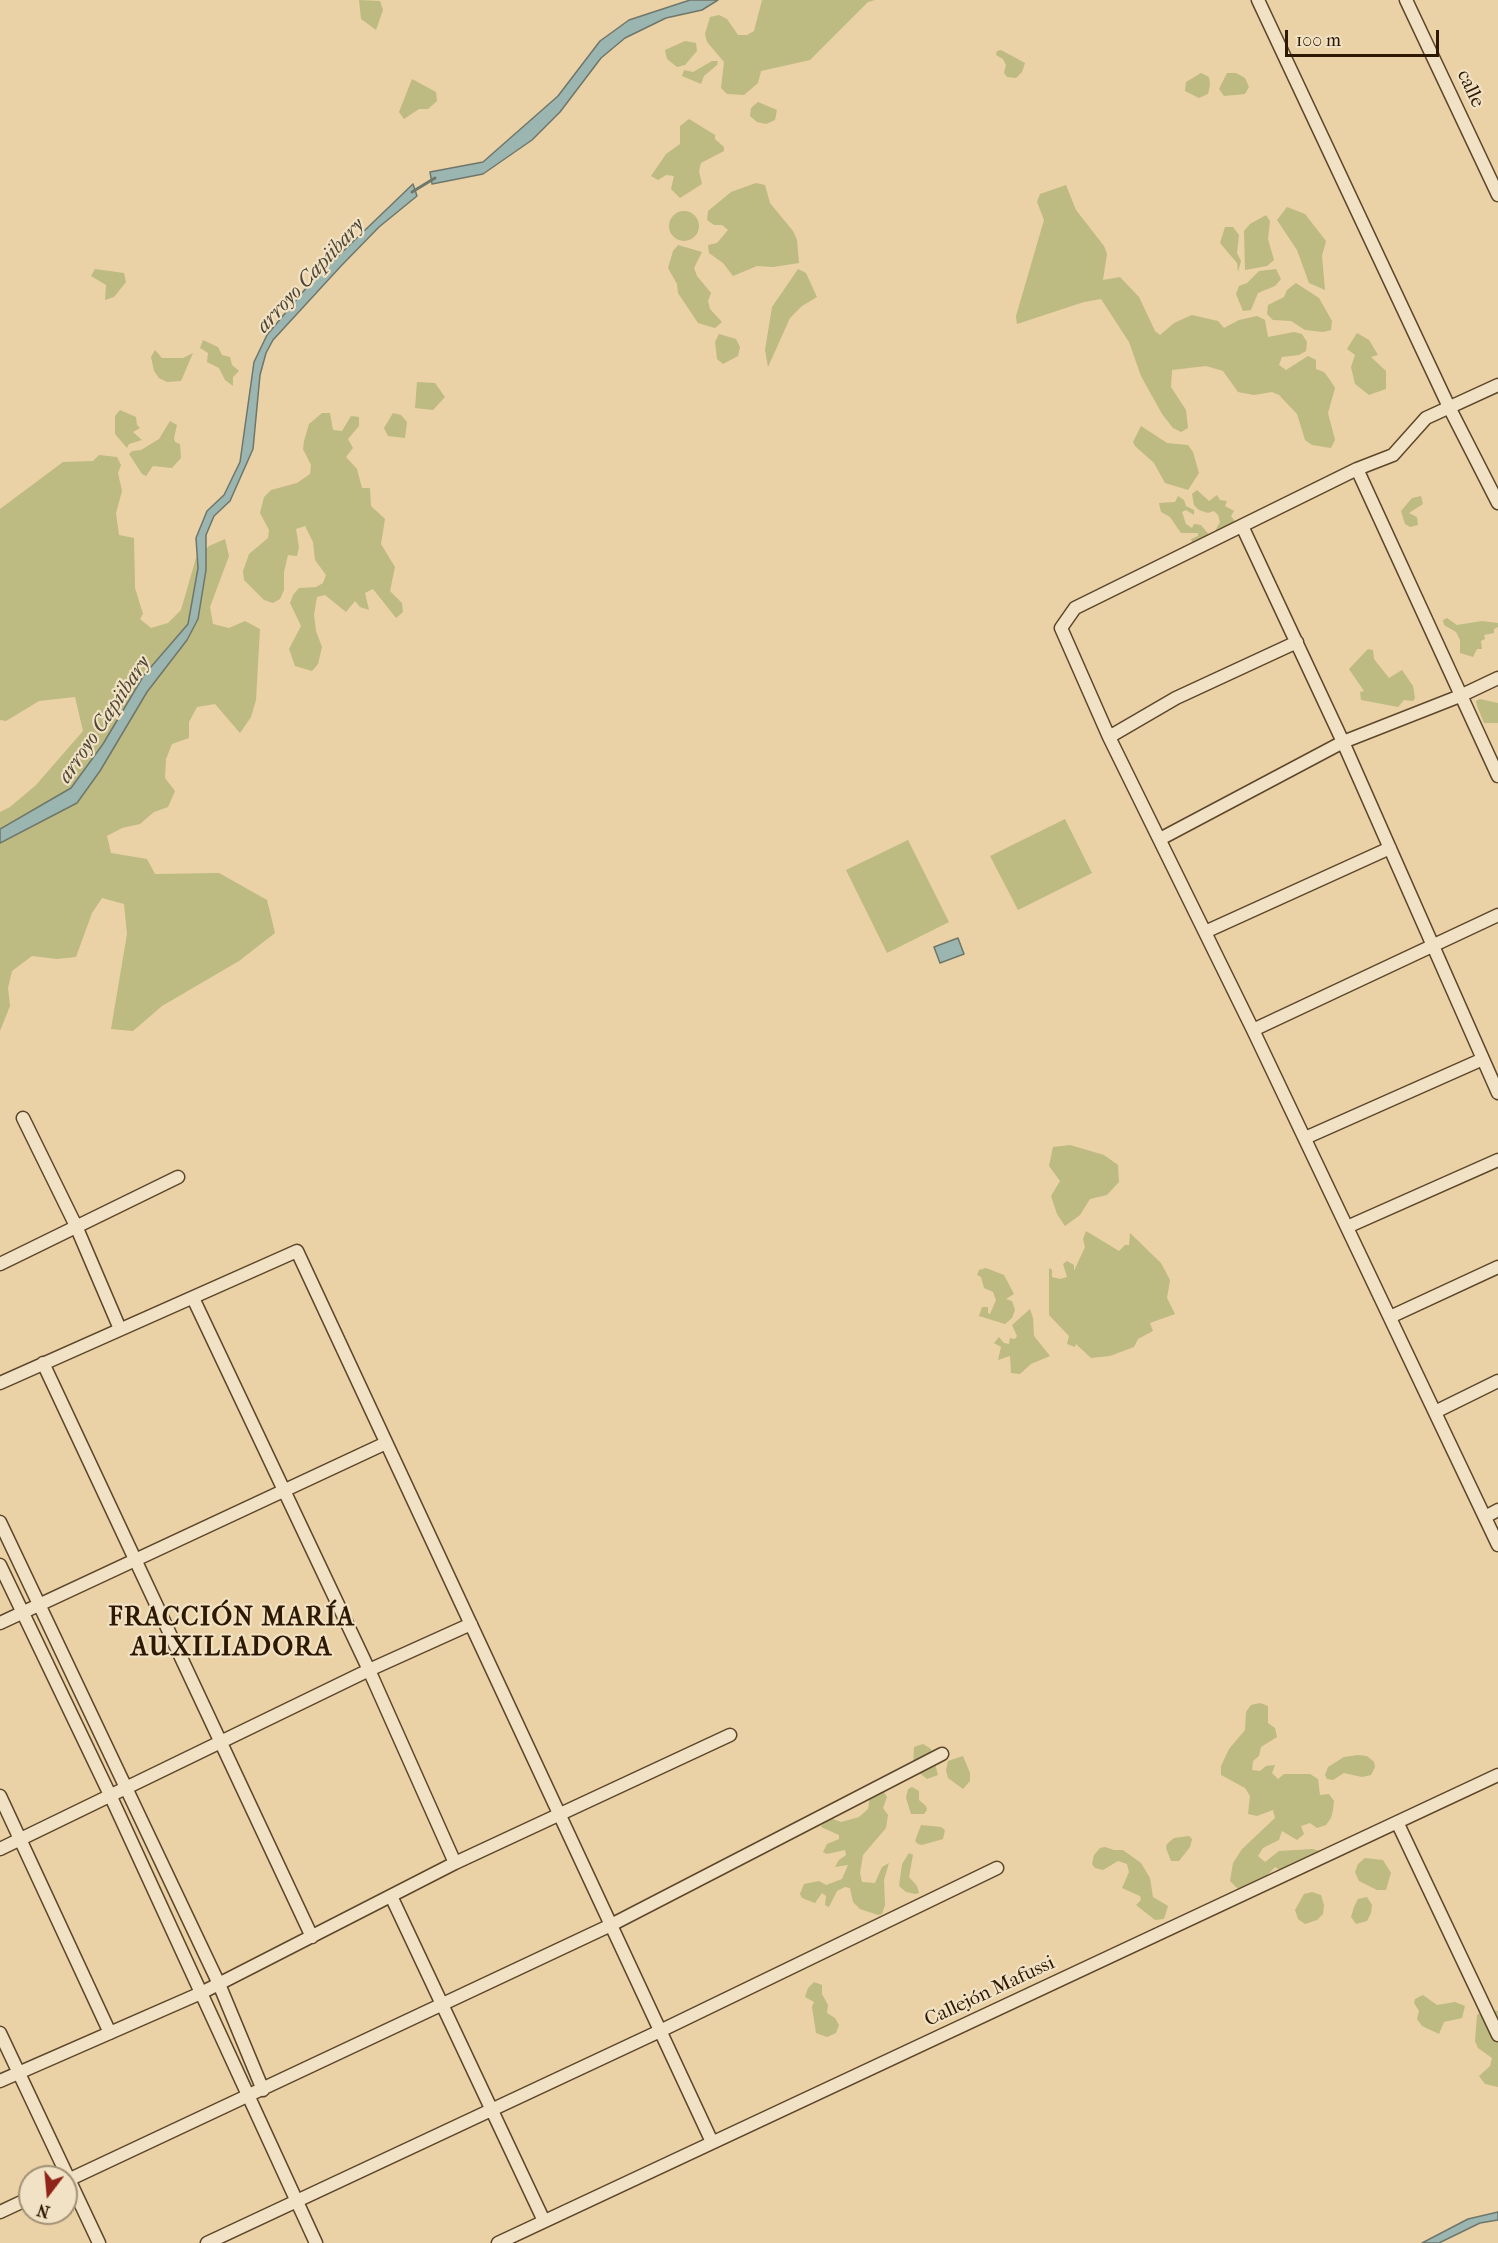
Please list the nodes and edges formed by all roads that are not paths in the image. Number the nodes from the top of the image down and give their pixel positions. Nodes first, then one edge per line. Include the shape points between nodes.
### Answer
1 (1258, 0) edge
2 (1406, 0) edge
3 (1498, 195) edge
4 (1498, 385) edge
5 (1449, 407) junction
6 (1356, 469) junction
7 (1498, 503) edge
8 (1242, 526) junction
9 (1297, 642) junction
10 (1498, 678) edge
11 (1460, 696) junction
12 (1109, 737) junction
13 (1343, 742) junction
14 (1498, 776) edge
15 (1160, 839) junction
16 (1390, 848) junction
17 (1498, 915) edge
18 (1205, 932) junction
19 (1433, 945) junction
20 (1253, 1030) junction
21 (1483, 1059) junction
22 (1498, 1093) edge
23 (23, 1118) dead end
24 (1305, 1138) junction
25 (1498, 1160) edge
26 (177, 1177) dead end
27 (76, 1226) junction
28 (1347, 1227) junction
29 (0, 1264) edge
30 (1498, 1267) edge
31 (193, 1298) junction
32 (1390, 1317) junction
33 (120, 1329) junction
34 (43, 1363) junction
35 (1498, 1382) edge
36 (0, 1383) edge
37 (1435, 1413) junction
38 (386, 1443) junction
39 (283, 1490) junction
40 (1498, 1510) edge
41 (1485, 1517) junction
42 (0, 1521) edge
43 (1498, 1545) edge
44 (136, 1561) junction
45 (0, 1565) edge
46 (40, 1605) junction
47 (22, 1614) junction
48 (0, 1623) edge
49 (471, 1624) junction
50 (369, 1670) junction
51 (730, 1735) dead end
52 (221, 1743) junction
53 (942, 1754) dead end
54 (1498, 1775) edge
55 (127, 1789) junction
56 (0, 1796) edge
57 (111, 1797) junction
58 (560, 1815) junction
59 (1398, 1824) junction
60 (20, 1840) junction
61 (0, 1849) edge
62 (455, 1863) junction
63 (997, 1868) dead end
64 (391, 1896) junction
65 (611, 1925) junction
66 (312, 1937) junction
67 (219, 1984) junction
68 (201, 1994) junction
69 (442, 2004) junction
70 (660, 2031) junction
71 (110, 2032) junction
72 (0, 2033) edge
73 (1498, 2035) edge
74 (18, 2072) junction
75 (0, 2081) edge
76 (263, 2090) junction
77 (248, 2097) junction
78 (492, 2110) junction
79 (712, 2142) junction
80 (60, 2165) edge
81 (78, 2175) edge
82 (78, 2202) edge
83 (299, 2202) junction
84 (18, 2204) edge
85 (0, 2212) edge
86 (544, 2221) junction
87 (99, 2243) edge
88 (207, 2243) edge
89 (316, 2243) edge
90 (498, 2243) edge

1 - 5 street
2 - 3 street, calle
4 - 5 street
5 - 6 street via 1426,418 1393,455
5 - 7 street
6 - 8 street
6 - 11 street
8 - 9 street
8 - 12 street via 1075,608 1061,628
9 - 12 street via 1176,698
9 - 13 street
10 - 11 street
11 - 13 street
11 - 14 street
12 - 15 street
13 - 15 street
13 - 16 street
15 - 18 street
16 - 18 street
16 - 19 street
17 - 19 street
18 - 20 street
19 - 20 street
19 - 21 street
20 - 24 street
21 - 22 street
21 - 24 street
23 - 27 street
24 - 28 street
25 - 28 street
26 - 27 street
27 - 29 street
27 - 33 street
28 - 32 street
30 - 32 street
31 - 33 street
31 - 38 street via 297,1251
31 - 39 street
32 - 37 street
33 - 34 street
34 - 36 street
34 - 44 street
35 - 37 street
37 - 41 street
38 - 39 street
38 - 49 street
39 - 44 street
39 - 50 street
40 - 41 street
41 - 43 street
42 - 46 street
44 - 46 street
44 - 52 street
45 - 47 street
46 - 47 street
46 - 55 street
47 - 48 street
47 - 57 street
49 - 50 street
49 - 58 street
50 - 52 street
50 - 62 street
51 - 58 street
52 - 55 street
52 - 66 street
53 - 65 street
54 - 59 street, Callejón Mafussi
55 - 57 street
55 - 67 street
56 - 60 street
57 - 60 street
57 - 68 street
58 - 62 street
58 - 65 street
59 - 73 street
59 - 79 street, Callejón Mafussi
60 - 61 street
60 - 71 street
62 - 64 street
63 - 70 street
64 - 66 street
64 - 69 street
65 - 69 street
65 - 70 street
66 - 67 street
67 - 68 street
67 - 76 street
68 - 71 street
68 - 77 street
69 - 76 street
69 - 78 street
70 - 78 street
70 - 79 street
71 - 74 street
72 - 74 street
74 - 75 street
74 - 80 street
76 - 77 street
77 - 81 street
77 - 83 street
78 - 83 street
78 - 86 street
79 - 86 street, Callejón Mafussi
82 - 87 street
83 - 88 street
83 - 89 street
84 - 85 street
86 - 90 street, Callejón Mafussi

